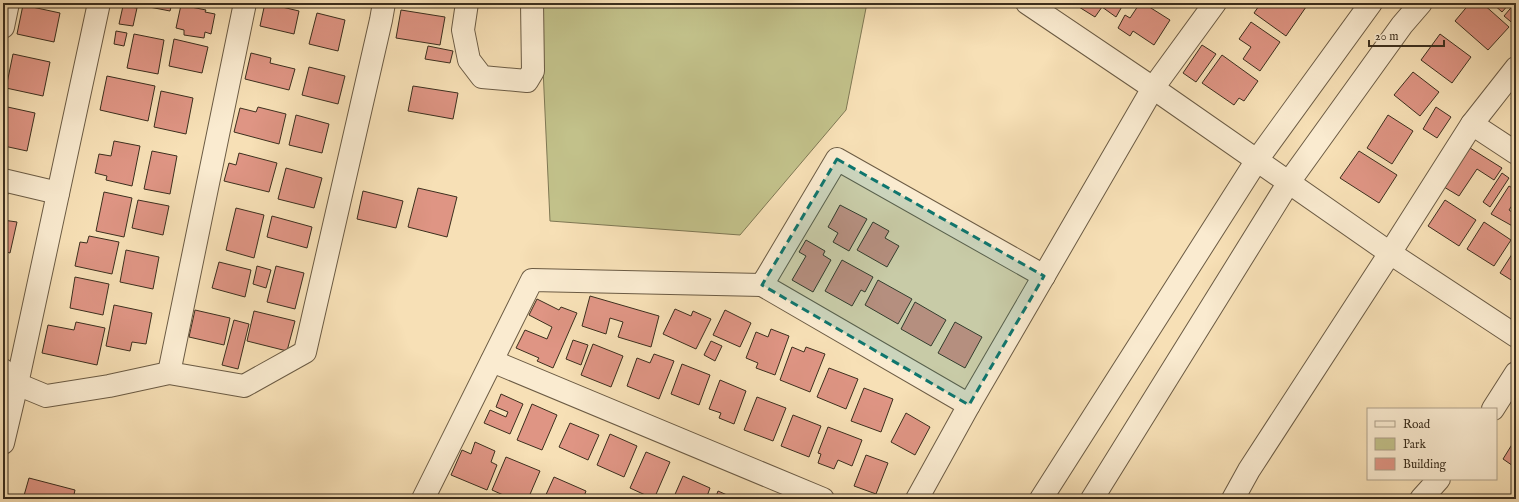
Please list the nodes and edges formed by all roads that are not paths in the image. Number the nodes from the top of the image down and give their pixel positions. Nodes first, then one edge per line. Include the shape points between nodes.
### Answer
1 (8, 3) edge
2 (99, 3) edge
3 (245, 3) edge
4 (384, 3) edge
5 (467, 3) edge
6 (532, 3) edge
7 (1027, 3) edge
8 (1215, 3) edge
9 (1371, 3) edge
10 (1421, 3) edge
11 (3, 27) edge
12 (1516, 68) edge
13 (1153, 88) junction
14 (1472, 124) junction
15 (1516, 153) edge
16 (1257, 160) junction
17 (3, 180) edge
18 (1289, 182) junction
19 (58, 193) junction
20 (1390, 253) junction
21 (1044, 276) junction
22 (762, 285) junction
23 (1516, 336) edge
24 (492, 361) junction
25 (169, 373) junction
26 (1516, 373) edge
27 (10, 376) edge
28 (969, 405) junction
29 (1494, 408) edge
30 (3, 443) edge
31 (1438, 480) edge
32 (426, 498) edge
33 (823, 499) edge
34 (916, 499) edge
35 (1040, 499) edge
36 (1092, 499) edge
37 (1233, 499) edge
38 (1421, 499) edge

1 - 11 street
2 - 19 street
3 - 25 street
4 - 25 street via 305,352 244,386
5 - 6 street via 463,30 469,60 482,77 527,81 533,70
7 - 13 street
8 - 13 street
9 - 16 street
10 - 18 street via 1402,25
12 - 14 street
13 - 16 street
13 - 21 street
14 - 15 street
14 - 20 street
16 - 18 street
16 - 35 street
17 - 19 street
18 - 20 street
18 - 36 street
19 - 27 street
20 - 23 street
20 - 37 street via 1249,470
21 - 22 street via 837,159
21 - 28 street
22 - 24 street via 532,280
22 - 28 street
24 - 32 street
24 - 33 street
25 - 27 street via 46,396
26 - 29 street
27 - 30 street
28 - 34 street
31 - 38 street

